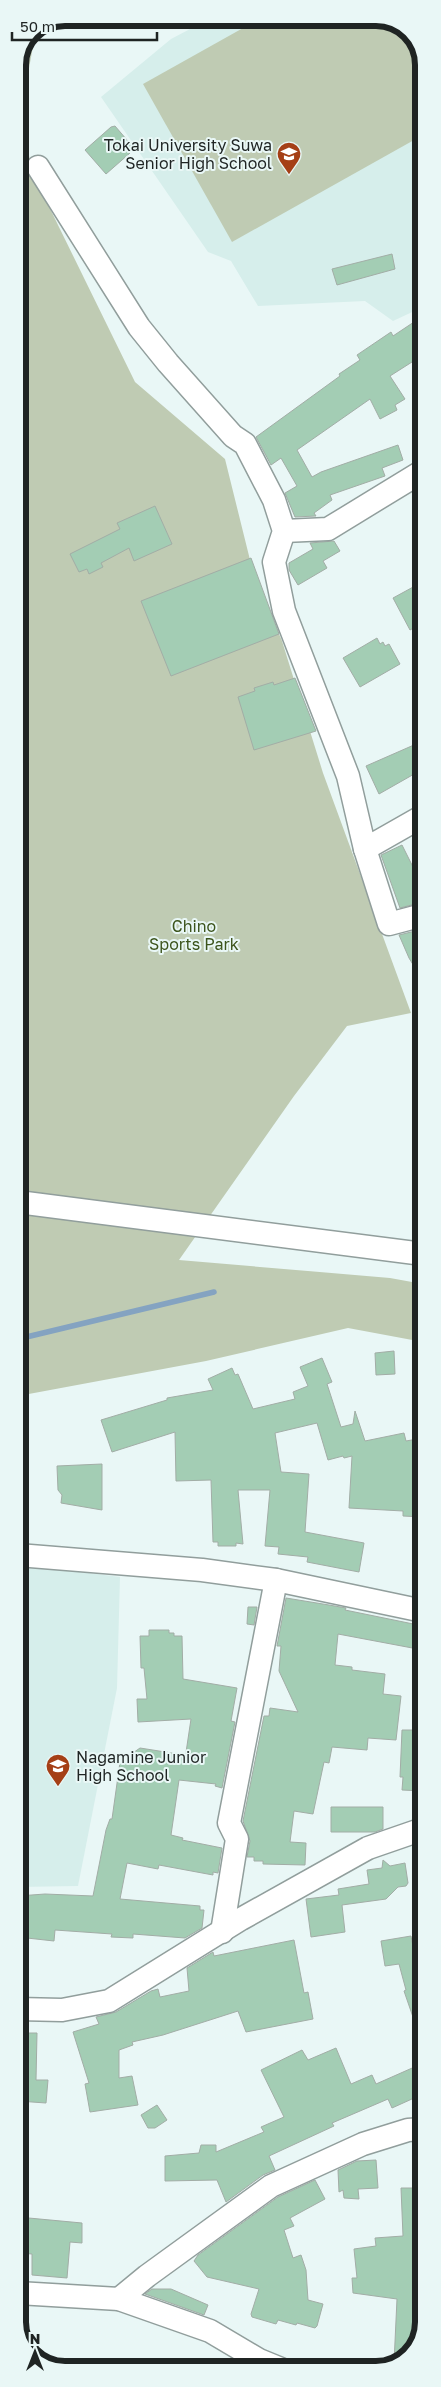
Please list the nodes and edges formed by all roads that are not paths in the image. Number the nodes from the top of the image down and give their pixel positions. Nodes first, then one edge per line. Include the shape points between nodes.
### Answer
1 (38, 167) dead end
2 (414, 476) edge
3 (284, 531) junction
4 (414, 821) edge
5 (365, 849) junction
6 (414, 917) edge
7 (27, 1203) edge
8 (415, 1253) edge
9 (27, 1556) edge
10 (276, 1580) junction
11 (415, 1609) edge
12 (415, 1832) edge
13 (222, 1932) junction
14 (27, 2009) edge
15 (415, 2130) edge
16 (27, 2294) edge
17 (119, 2299) junction
18 (260, 2360) edge

1 - 3 street via 139,327 168,364 227,429 245,444 274,500
2 - 3 street via 328,529
3 - 5 street via 274,562 284,610 348,776
4 - 5 street
5 - 6 street via 389,924
7 - 8 street
9 - 10 street via 202,1570
10 - 11 street
10 - 13 street via 229,1824 237,1839
12 - 13 street via 368,1848
13 - 14 street via 109,2001 62,2010
15 - 17 street via 363,2144 271,2186
16 - 17 street
17 - 18 street via 210,2331

